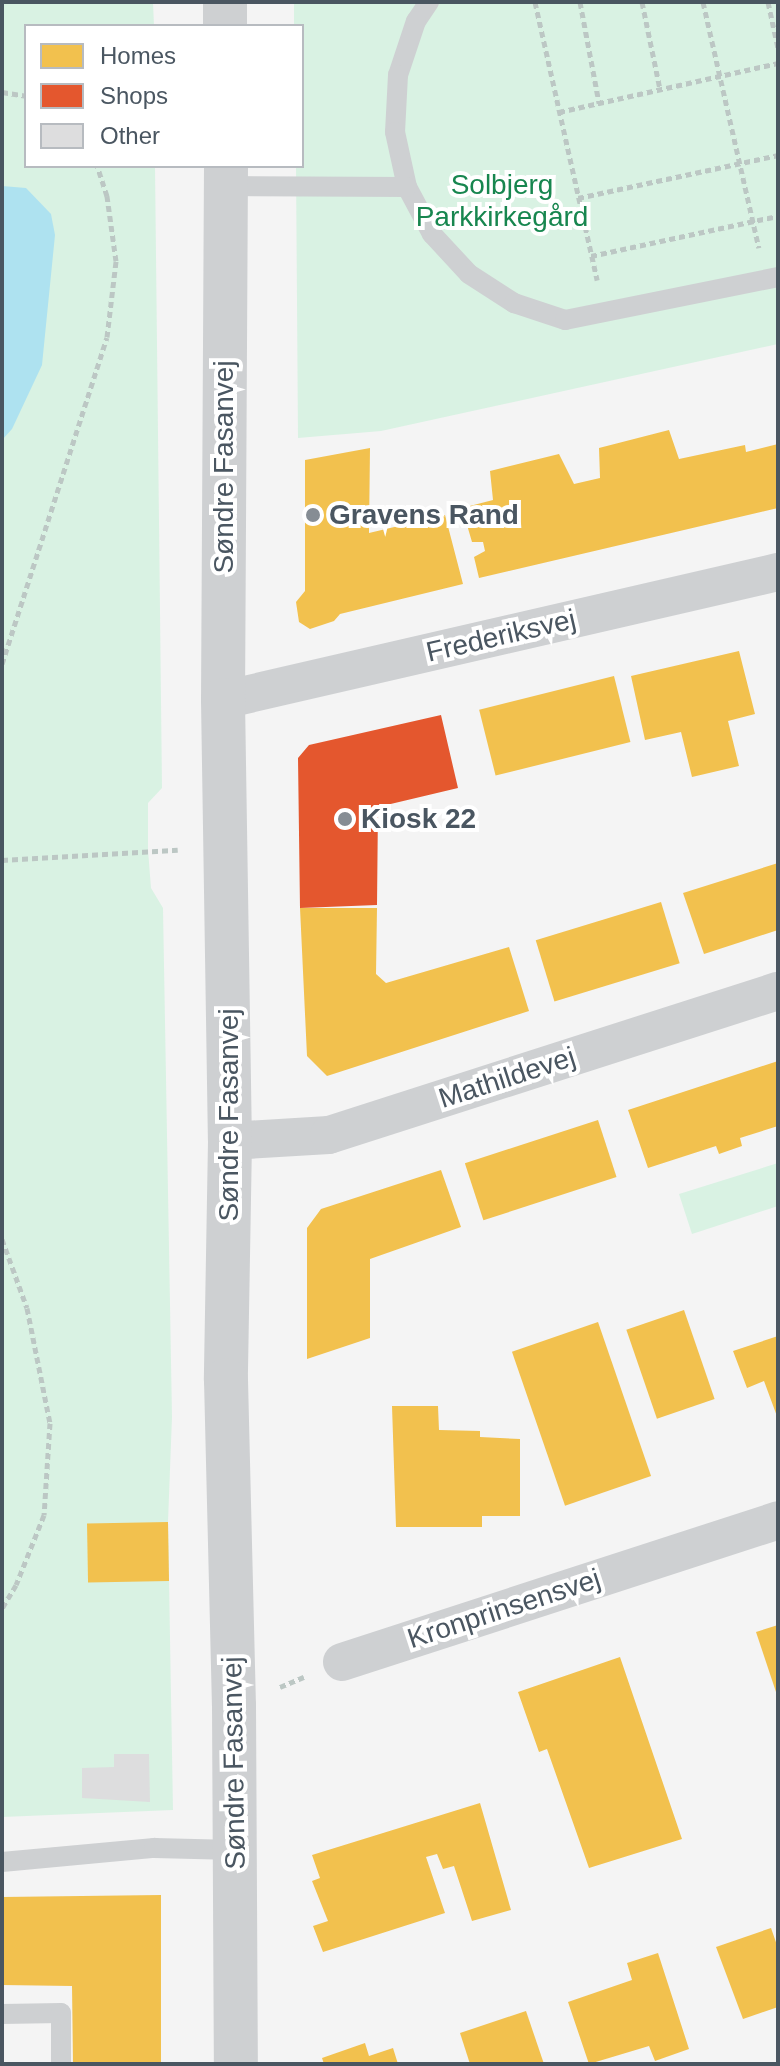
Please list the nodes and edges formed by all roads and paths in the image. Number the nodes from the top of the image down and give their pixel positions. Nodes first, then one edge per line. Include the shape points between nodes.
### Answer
1 (225, 2) edge
2 (429, 2) edge
3 (535, 2) edge
4 (580, 2) edge
5 (642, 2) edge
6 (703, 2) edge
7 (768, 2) edge
8 (225, 24) edge
9 (778, 48) edge
10 (778, 63) edge
11 (720, 76) junction
12 (660, 89) junction
13 (2, 92) edge
14 (24, 96) edge
15 (599, 103) junction
16 (559, 112) junction
17 (778, 155) edge
18 (740, 163) junction
19 (98, 168) edge
20 (226, 176) edge
21 (407, 187) junction
22 (578, 198) junction
23 (778, 216) edge
24 (753, 221) junction
25 (591, 256) junction
26 (772, 279) edge
27 (604, 312) junction
28 (778, 572) edge
29 (2, 664) edge
30 (223, 700) junction
31 (227, 850) junction
32 (2, 860) edge
33 (778, 991) edge
34 (230, 1141) junction
35 (2, 1239) edge
36 (778, 1520) edge
37 (2, 1608) edge
38 (342, 1662) joint
39 (234, 1706) junction
40 (235, 1850) junction
41 (2, 1862) edge
42 (2, 2014) edge
43 (61, 2064) edge
44 (236, 2064) edge

1 - 8 street
2 - 21 lane via 416,21 398,75 395,132
3 - 16 path
4 - 15 path
5 - 12 path
6 - 11 path
7 - 9 path
10 - 11 path
11 - 12 path
11 - 18 path
12 - 15 path
13 - 14 path
15 - 16 path
16 - 22 path
17 - 18 path
18 - 22 path
18 - 24 path
19 - 29 path via 116,261 107,337
20 - 21 lane
20 - 30 street, Søndre Fasanvej
21 - 27 lane via 432,234 469,274 514,303 565,320
22 - 25 path
23 - 24 path
24 - 25 path
24 - 26 path
25 - 27 path
26 - 27 lane
28 - 30 street, Frederiksvej
30 - 31 street, Søndre Fasanvej
31 - 32 path
31 - 34 street, Søndre Fasanvej
33 - 34 street, Mathildevej via 329,1135
34 - 39 street, Søndre Fasanvej via 226,1380
35 - 37 path via 27,1308 50,1423 44,1515
36 - 38 street, Kronprinsensvej
38 - 39 path
39 - 40 street, Søndre Fasanvej
40 - 41 lane via 154,1848
40 - 44 street, Søndre Fasanvej
42 - 43 lane via 61,2013

